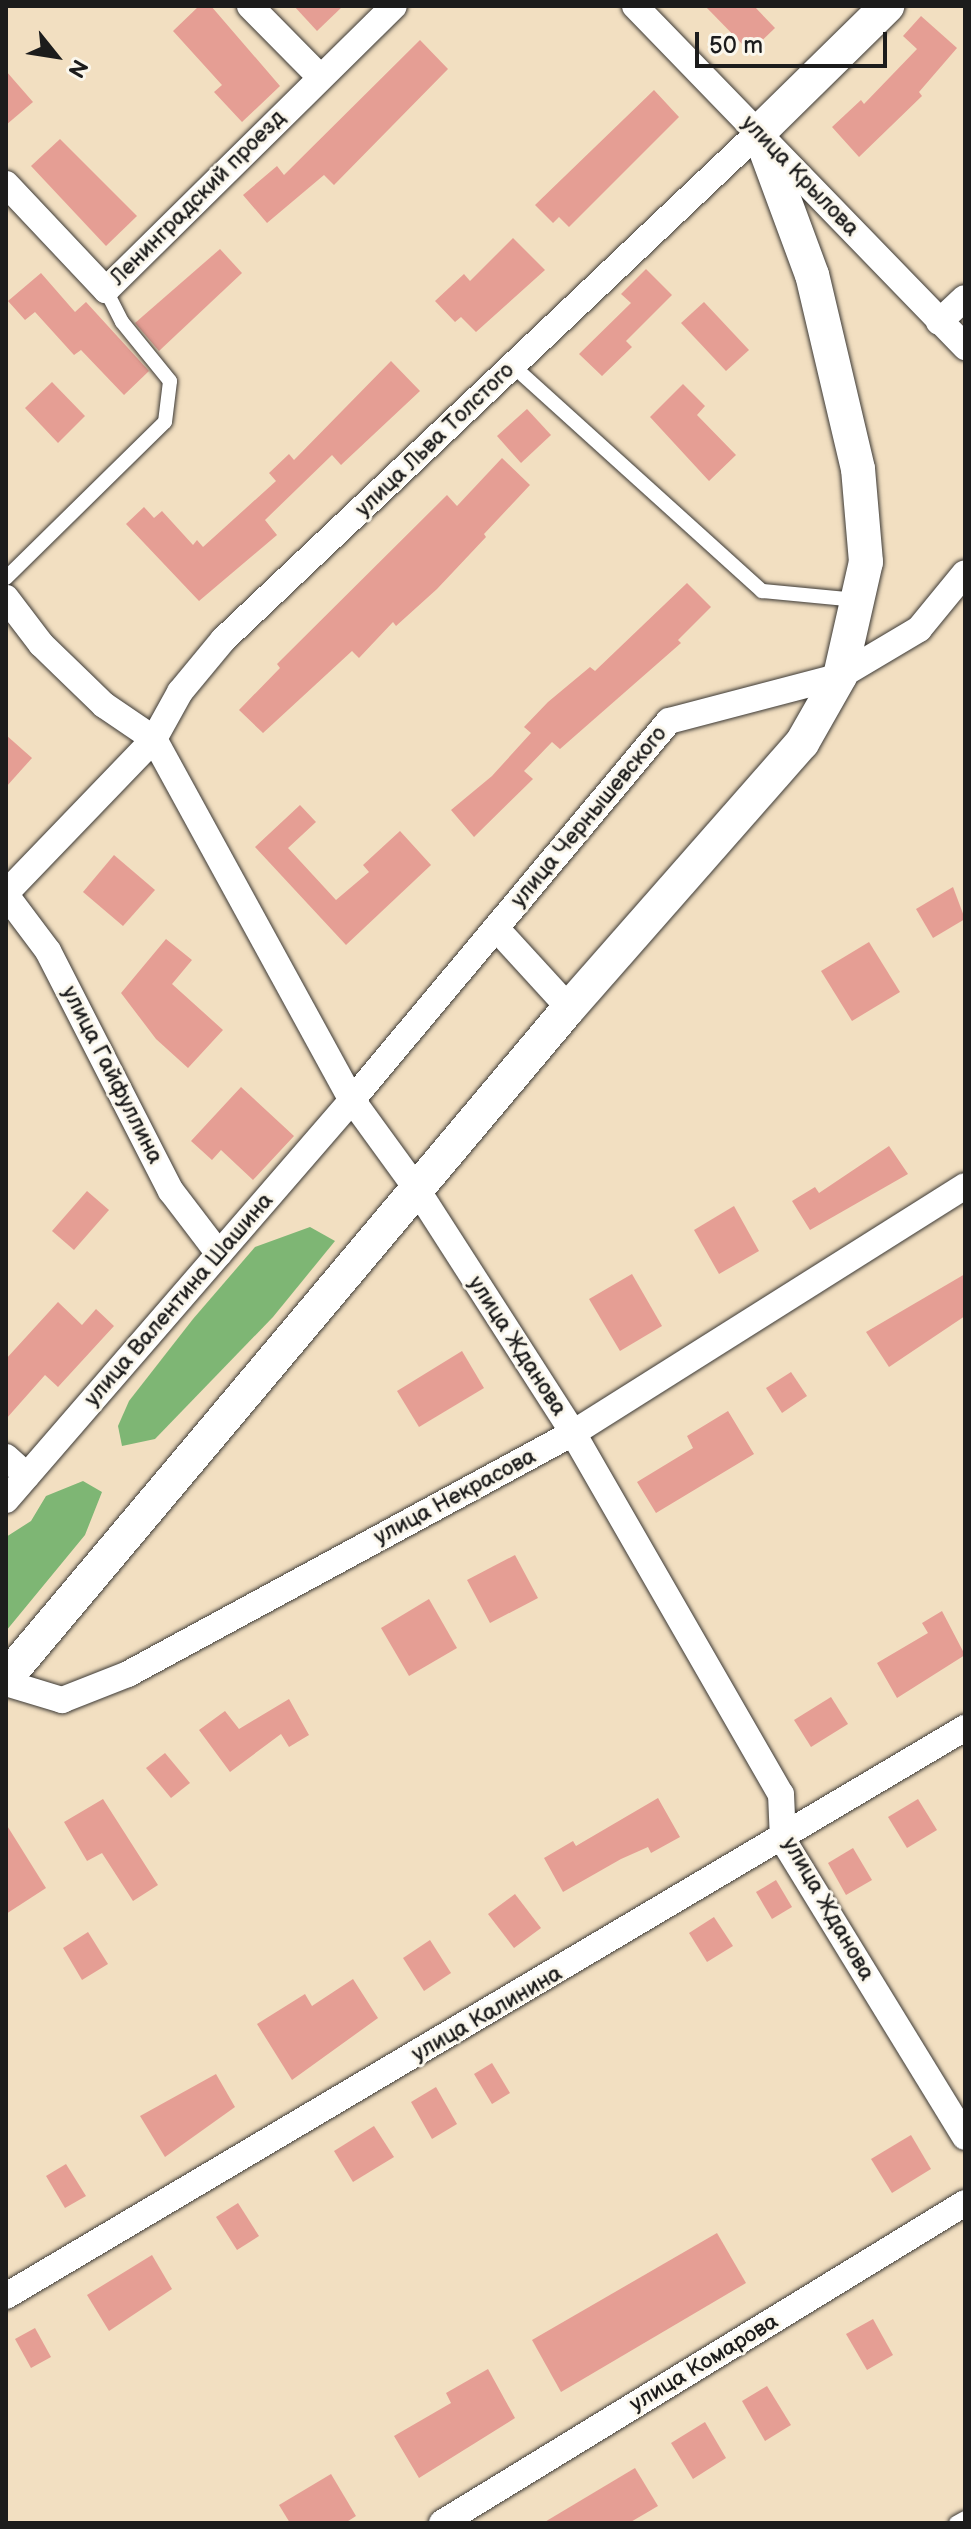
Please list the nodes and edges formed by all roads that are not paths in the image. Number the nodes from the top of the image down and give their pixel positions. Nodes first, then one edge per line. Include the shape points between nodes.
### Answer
1 (250, 6) edge
2 (394, 6) edge
3 (635, 6) edge
4 (887, 6) edge
5 (320, 77) junction
6 (759, 132) junction
7 (6, 184) edge
8 (106, 290) junction
9 (965, 298) edge
10 (939, 322) junction
11 (965, 347) edge
12 (513, 366) junction
13 (965, 573) edge
14 (6, 578) edge
15 (6, 598) edge
16 (858, 600) junction
17 (840, 676) junction
18 (154, 739) junction
19 (6, 894) edge
20 (496, 928) junction
21 (569, 1008) junction
22 (352, 1100) junction
23 (965, 1186) edge
24 (416, 1188) junction
25 (219, 1254) junction
26 (573, 1433) junction
27 (6, 1457) edge
28 (27, 1476) junction
29 (6, 1500) edge
30 (6, 1681) edge
31 (965, 1728) edge
32 (783, 1840) junction
33 (965, 2137) edge
34 (965, 2203) edge
35 (6, 2296) edge
36 (965, 2518) edge
37 (442, 2523) edge
38 (956, 2523) edge

1 - 5 street
2 - 5 street, Ленинградский проезд
3 - 6 street, улица Крылова
4 - 6 street, улица Льва Толстого
5 - 8 street, Ленинградский проезд
6 - 10 street, улица Крылова
6 - 12 street, улица Льва Толстого
6 - 16 street via 812,275 858,469 866,562
7 - 8 street, Ленинградский проезд
8 - 14 lane via 122,322 170,381 165,422
9 - 10 street
10 - 11 street, улица Крылова
12 - 16 lane via 762,591
12 - 18 street, улица Льва Толстого via 223,640 180,692
13 - 17 street, улица Чернышевского via 919,629
15 - 18 street, улица Жданова via 41,644 104,705
16 - 17 street
17 - 20 street, улица Чернышевского via 669,721
17 - 21 street via 802,743
18 - 19 street, улица Льва Толстого
18 - 22 street, улица Жданова
19 - 25 street, улица Гайфуллина via 48,951 171,1191
20 - 21 street
20 - 22 street, улица Чернышевского
21 - 24 street
22 - 24 street, улица Жданова
22 - 25 street, улица Валентина Шашина
23 - 26 street, улица Некрасова
24 - 26 street, улица Жданова
24 - 30 street
25 - 28 street, улица Валентина Шашина
26 - 30 street, улица Некрасова via 128,1674 62,1700
26 - 32 street, улица Жданова via 781,1794
27 - 28 street
28 - 29 street, улица Валентина Шашина
31 - 32 street, улица Калинина
32 - 33 street, улица Жданова
32 - 35 street, улица Калинина
34 - 37 street, улица Комарова
36 - 38 lane

